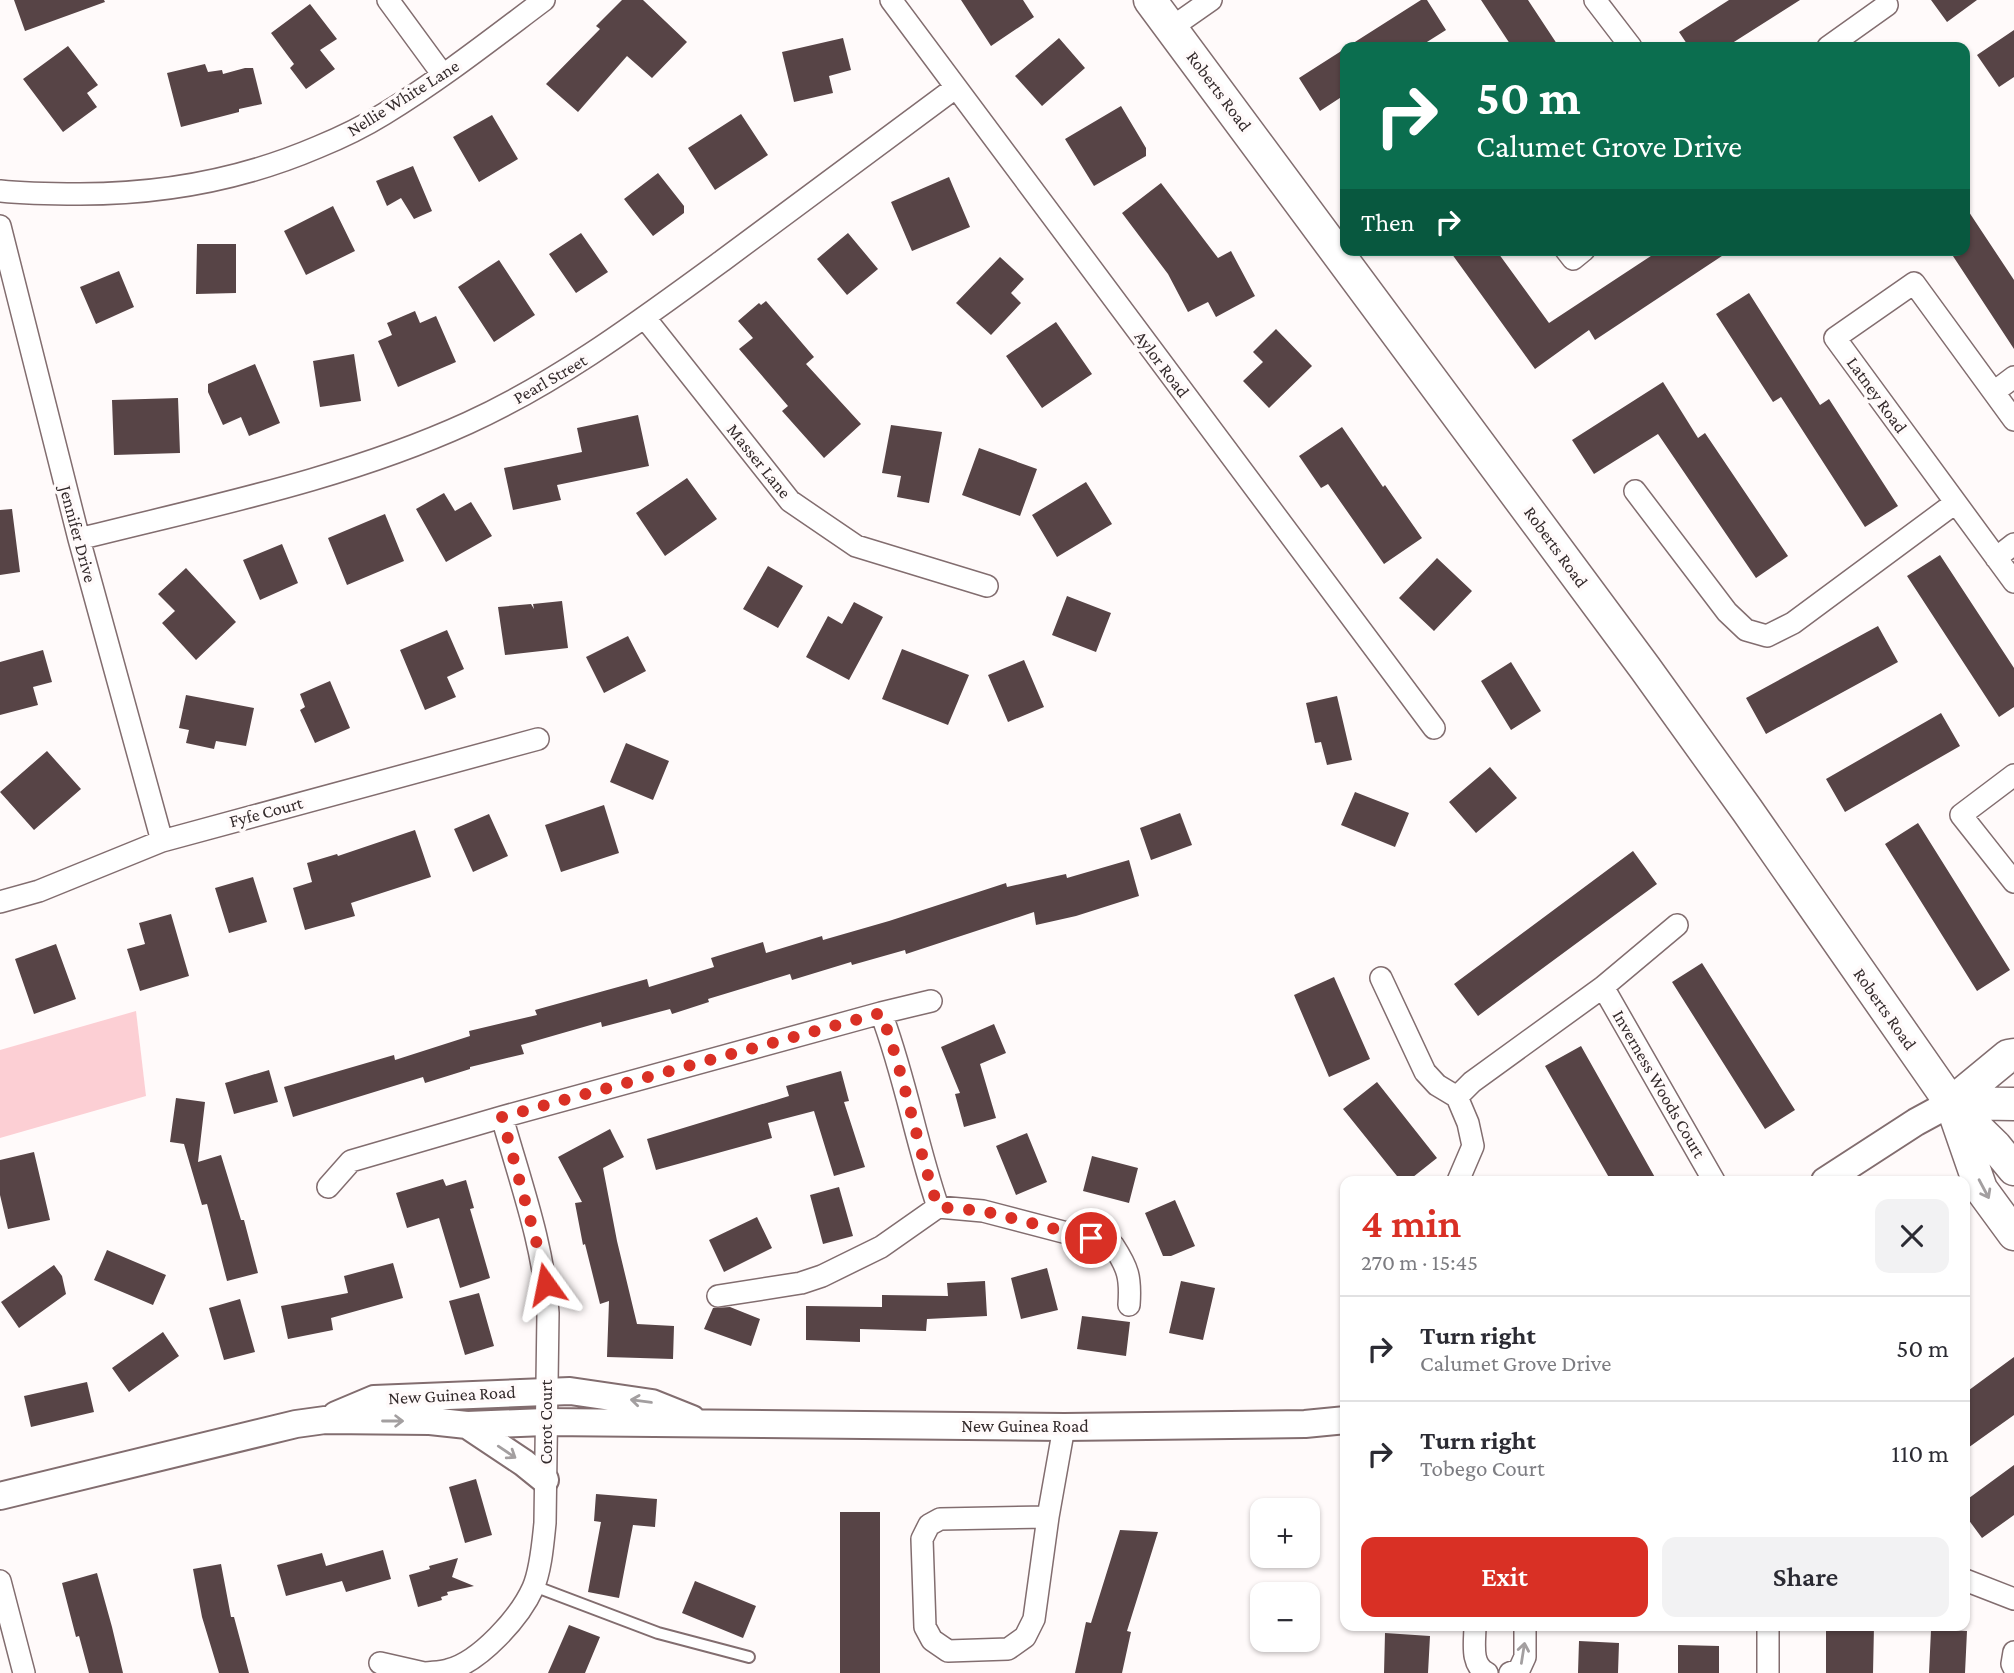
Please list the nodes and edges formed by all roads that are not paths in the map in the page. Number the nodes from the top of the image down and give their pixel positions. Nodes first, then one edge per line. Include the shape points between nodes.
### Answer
1 (388, 0) edge
2 (544, 0) edge
3 (891, 0) edge
4 (1150, 0) edge
5 (1211, 0) edge
6 (1595, 0) edge
7 (1887, 5) dead end
8 (1171, 28) junction
9 (1627, 42) edge
10 (1835, 42) edge
11 (443, 75) junction
12 (956, 88) junction
13 (0, 191) edge
14 (0, 226) edge
15 (645, 318) junction
16 (2014, 377) edge
17 (1994, 392) junction
18 (2014, 421) edge
19 (1635, 491) dead end
20 (1955, 503) junction
21 (79, 539) junction
22 (2014, 544) edge
23 (1996, 558) junction
24 (2014, 582) edge
25 (987, 586) dead end
26 (1434, 728) dead end
27 (538, 738) dead end
28 (2014, 775) edge
29 (162, 841) junction
30 (2014, 882) edge
31 (0, 902) edge
32 (1677, 925) dead end
33 (1381, 978) dead end
34 (1603, 987) junction
35 (931, 1001) dead end
36 (881, 1013) junction
37 (2014, 1055) edge
38 (1457, 1097) junction
39 (1951, 1103) junction
40 (2014, 1104) edge
41 (502, 1117) junction
42 (2014, 1170) edge
43 (1460, 1176) edge
44 (1711, 1176) edge
45 (1833, 1176) edge
46 (328, 1187) dead end
47 (938, 1207) junction
48 (2014, 1234) edge
49 (719, 1296) dead end
50 (1129, 1305) dead end
51 (546, 1391) junction
52 (325, 1420) junction
53 (1340, 1421) edge
54 (545, 1422) junction
55 (705, 1424) junction
56 (467, 1425) junction
57 (1064, 1427) junction
58 (545, 1480) junction
59 (0, 1496) edge
60 (1048, 1517) junction
61 (0, 1581) edge
62 (1970, 1582) edge
63 (534, 1586) junction
64 (2014, 1599) edge
65 (1475, 1631) edge
66 (1525, 1631) edge
67 (1768, 1631) edge
68 (2014, 1652) edge
69 (749, 1657) dead end
70 (380, 1663) dead end
71 (2014, 1668) edge
72 (24, 1673) edge
73 (425, 1673) edge
74 (1487, 1673) edge
75 (1510, 1673) edge
76 (1768, 1673) edge

1 - 11 street
2 - 11 street, Nellie White Lane
3 - 12 street, Aylor Road
4 - 8 main road, Roberts Road
5 - 8 street
6 - 9 street
7 - 10 street
8 - 39 main road, Roberts Road via 1645,668
11 - 13 street, Nellie White Lane via 343,136 233,177 120,194
12 - 15 street, Pearl Street
12 - 26 street, Aylor Road
14 - 21 street, Jennifer Drive
15 - 21 street, Pearl Street via 519,397 419,444 314,479
15 - 25 street, Masser Lane via 790,501 856,546
16 - 17 street
17 - 18 street, Latney Road
17 - 20 street, Latney Road via 1914,283 1835,338
19 - 20 street via 1727,612 1746,630 1767,636 1793,624
20 - 23 street, Latney Road
21 - 29 street, Jennifer Drive
22 - 23 street
23 - 24 street, Latney Road
27 - 29 street, Fyfe Court
28 - 30 street via 1961,815
29 - 31 street, Fyfe Court
32 - 34 street
33 - 38 street via 1425,1072
34 - 38 street
34 - 44 street, Inverness Woods Court
35 - 36 street
36 - 41 street
36 - 47 street
37 - 39 main road
38 - 43 street via 1473,1146
39 - 40 main road
39 - 42 main road
39 - 45 street
39 -> 48 main road via 1981,1189
41 - 46 street via 351,1161
41 - 51 street, Corot Court via 546,1284
47 - 49 street via 881,1247 821,1276
47 - 50 street via 983,1211 1112,1245 1125,1264
51 - 52 street, New Guinea Road via 374,1399
51 - 54 street, Corot Court
55 -> 51 street, New Guinea Road via 653,1403
52 -> 56 street, New Guinea Road
52 - 59 street, New Guinea Road
53 - 57 street, New Guinea Road
54 - 55 street, New Guinea Road
54 - 56 street, New Guinea Road
54 - 58 street, Corot Court
55 - 57 street, New Guinea Road
56 -> 58 street
57 - 60 street
58 - 63 street, Corot Court via 543,1545
60 - 60 street via 940,1519 929,1525 922,1539 925,1628 932,1640 948,1651 960,1651 1008,1649 1025,1637 1034,1619
61 - 72 street
62 - 64 street
63 - 69 lane via 657,1633
63 - 73 street, Corot Court via 513,1620 489,1645 448,1671
65 - 74 street via 1475,1658
75 -> 66 street via 1519,1670 1525,1657
67 - 76 street
68 - 71 street
70 - 73 street, Corot Court

